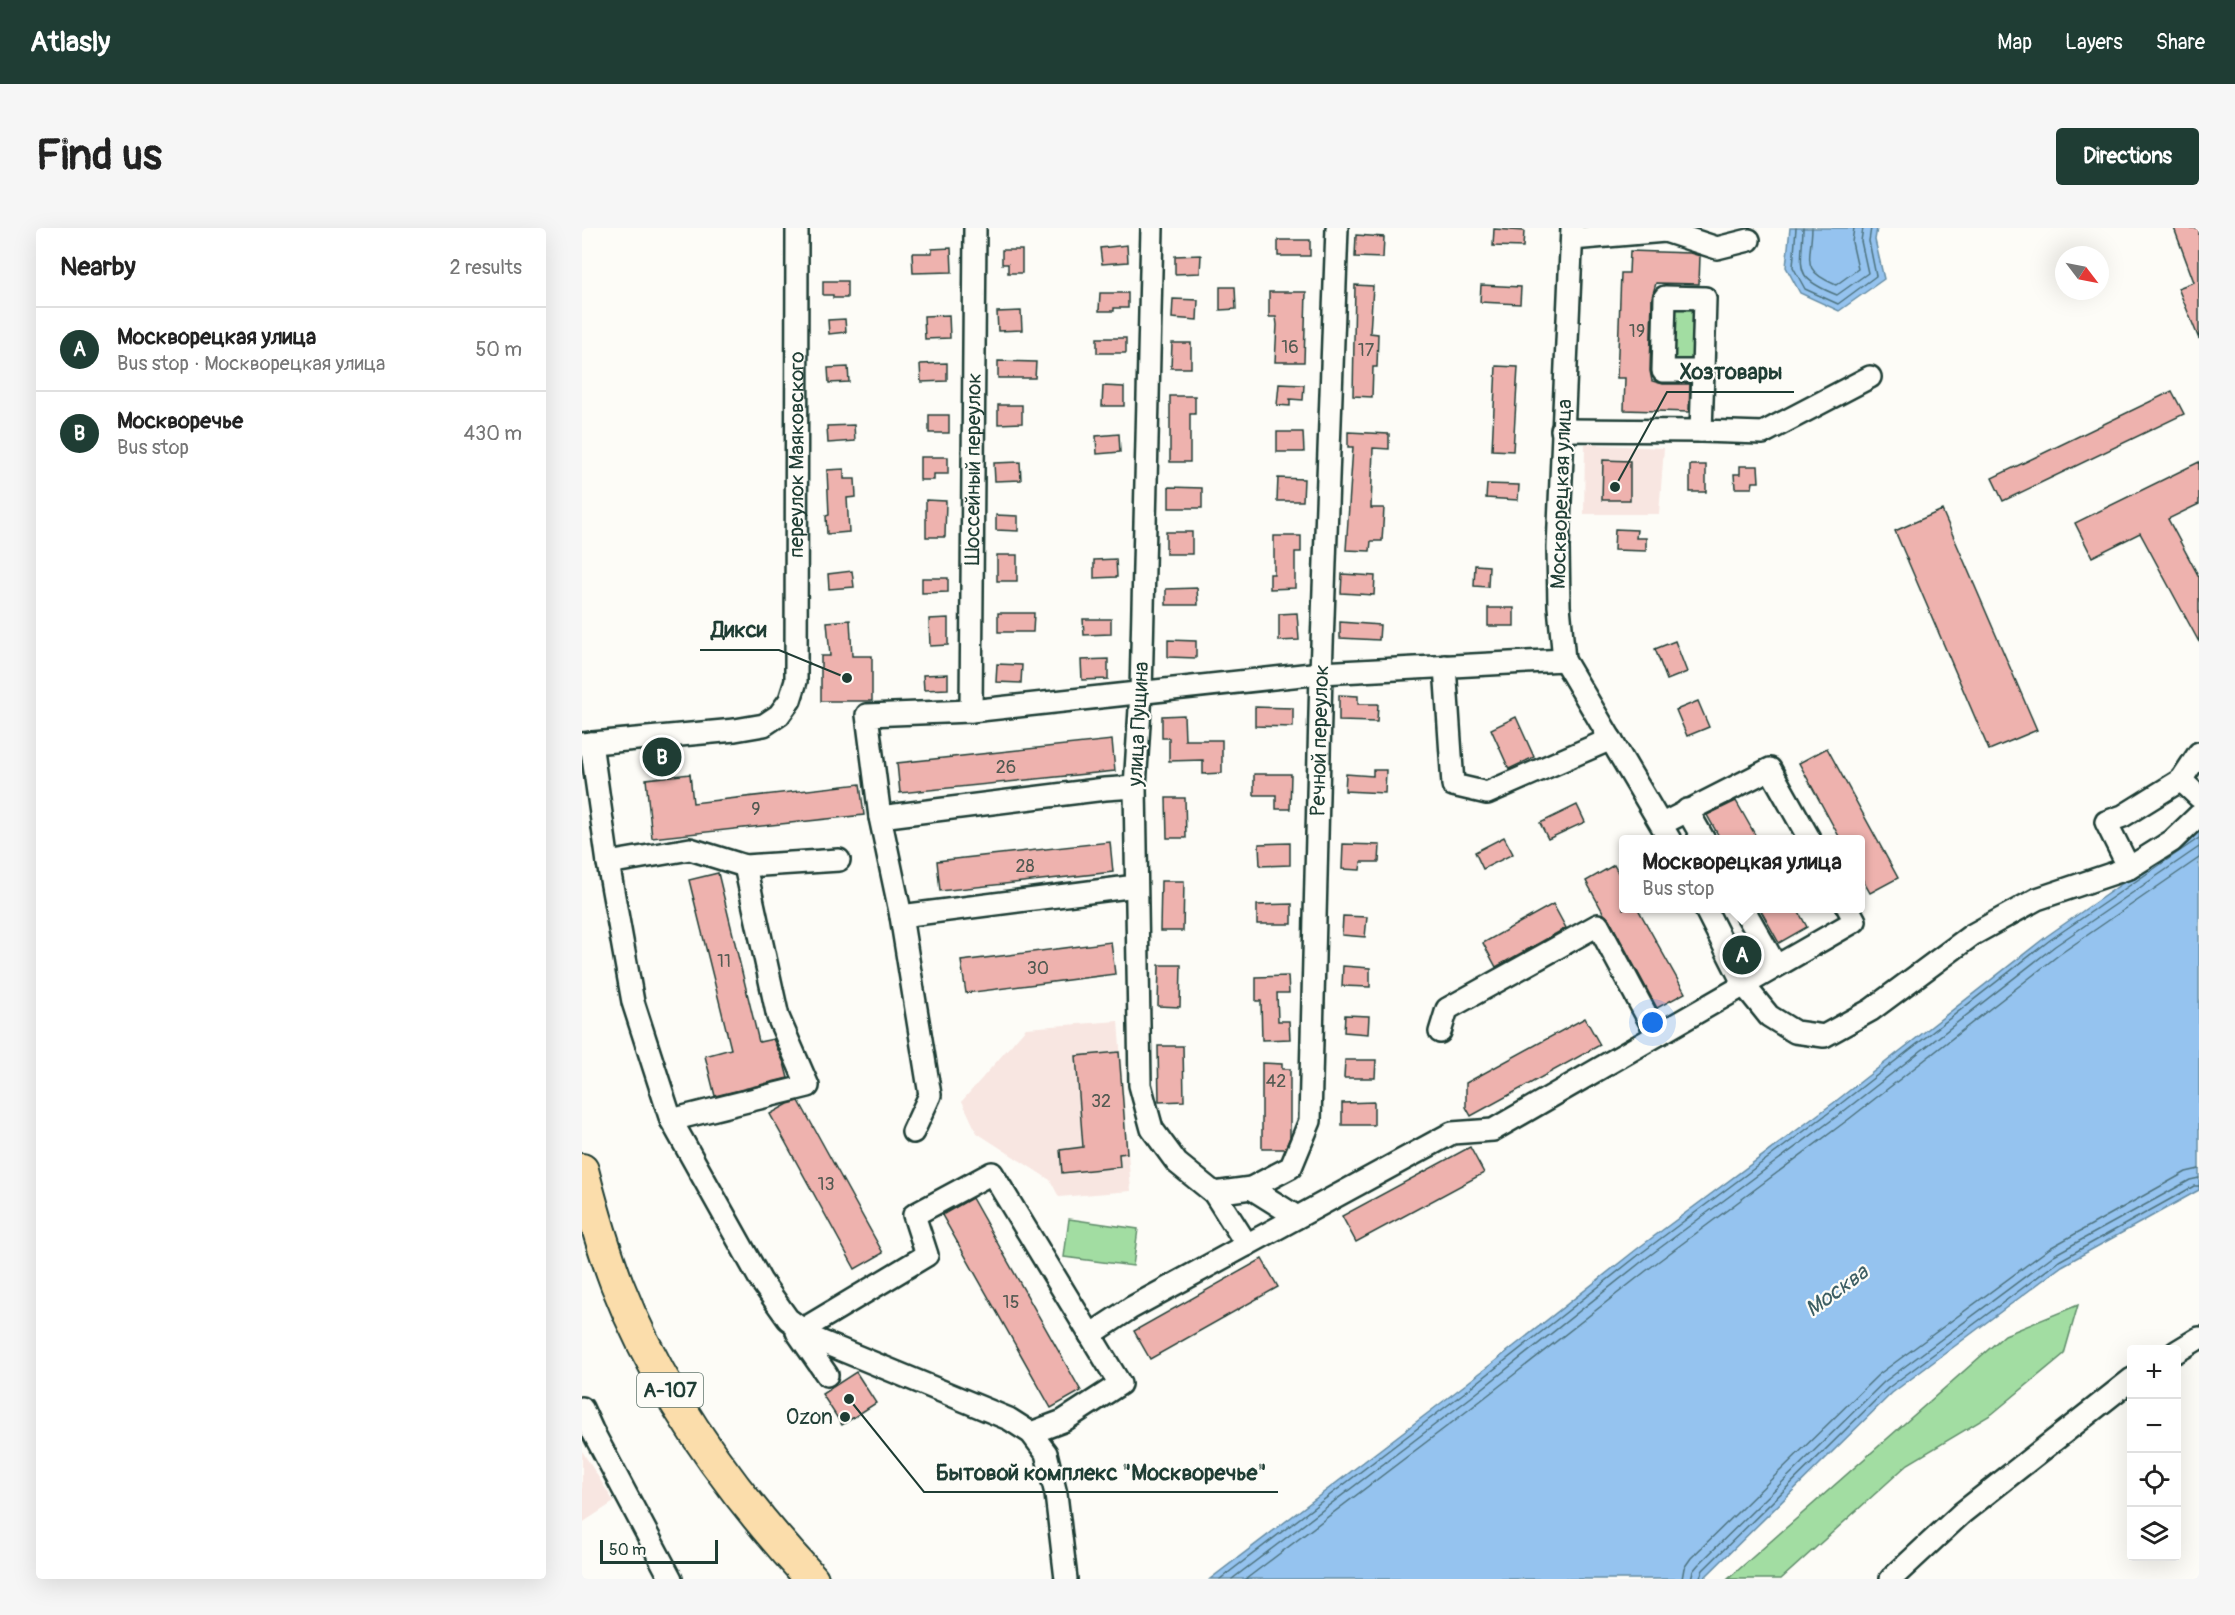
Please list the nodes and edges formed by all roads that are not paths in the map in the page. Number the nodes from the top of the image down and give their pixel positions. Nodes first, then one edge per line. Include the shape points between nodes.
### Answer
1 (797, 228) edge
2 (975, 228) edge
3 (1152, 228) edge
4 (1337, 228) edge
5 (1665, 230) edge
6 (1572, 233) edge
7 (1749, 240) dead end
8 (1703, 371) dead end
9 (1870, 378) dead end
10 (1562, 430) junction
11 (1701, 431) junction
12 (1564, 660) junction
13 (1445, 666) junction
14 (1321, 673) junction
15 (1141, 693) junction
16 (971, 711) junction
17 (1611, 739) junction
18 (587, 743) edge
19 (2199, 753) edge
20 (2181, 780) junction
21 (1135, 787) junction
22 (2199, 797) edge
23 (1687, 810) junction
24 (2199, 815) edge
25 (880, 817) junction
26 (1666, 832) edge
27 (1701, 835) edge
28 (1807, 835) edge
29 (839, 860) dead end
30 (608, 862) junction
31 (745, 867) junction
32 (2129, 868) junction
33 (1136, 886) junction
34 (1707, 913) edge
35 (1745, 913) edge
36 (1850, 913) edge
37 (901, 916) junction
38 (1776, 966) junction
39 (1744, 985) junction
40 (1440, 1032) dead end
41 (1657, 1035) junction
42 (671, 1120) junction
43 (913, 1132) dead end
44 (582, 1170) edge
45 (1251, 1188) junction
46 (1214, 1192) junction
47 (1298, 1217) junction
48 (1247, 1245) junction
49 (795, 1324) junction
50 (1090, 1335) junction
51 (2199, 1338) edge
52 (2181, 1349) edge
53 (827, 1375) dead end
54 (2127, 1383) edge
55 (582, 1407) edge
56 (1031, 1433) junction
57 (670, 1579) edge
58 (812, 1579) edge
59 (1066, 1579) edge
60 (1891, 1579) edge

1 - 18 street, переулок Маяковского via 796,681 790,700 779,715 764,725
2 - 16 street, Шоссейный переулок
3 - 15 street, улица Пущина
4 - 14 street, Речной переулок
5 - 6 street
5 - 7 street via 1717,248
6 - 10 street, Москворецкая улица
8 - 11 street
9 - 11 street via 1763,433
10 - 11 street
10 - 12 street, Москворецкая улица via 1558,548
12 - 13 street
12 - 17 street, Москворецкая улица
13 - 14 street
13 - 17 street via 1453,784 1487,793
14 - 15 street
14 - 45 street, Речной переулок via 1310,1121 1291,1167
15 - 16 street
15 - 21 street, улица Пущина
16 - 25 street via 867,715
17 - 26 street, Москворецкая улица
18 - 30 street
19 - 20 street
20 - 22 street
20 - 32 street via 2123,816 2106,822
21 - 25 street
21 - 33 street, улица Пущина
23 - 26 street
23 - 27 street
23 - 28 street via 1770,769
24 - 32 street via 2172,841
25 - 37 street
29 - 31 street
30 - 31 street via 690,849
30 - 42 street via 633,1002
31 - 42 street via 778,1017 808,1086
32 - 39 street via 2037,899 1972,935 1871,1011 1824,1036 1795,1032 1769,1016
33 - 37 street
33 - 46 street, улица Пущина via 1140,1084 1152,1129 1177,1163
34 - 39 street
35 - 38 street
36 - 38 street via 1855,921
37 - 43 street via 930,1095
38 - 39 street
39 - 41 street
40 - 41 street via 1448,1009 1598,925
41 - 47 street via 1493,1130 1452,1133
42 - 49 street via 761,1281
44 - 58 highway, А-107 via 597,1228 618,1285 670,1389 722,1472
45 - 46 street, Речной переулок
45 - 47 street
46 - 48 street
47 - 48 street
48 - 50 street via 1131,1308
49 - 50 street via 927,1255 914,1215 992,1173
49 - 53 street
49 - 56 street via 815,1339 1009,1419
50 - 56 street via 1120,1384 1063,1421
51 - 52 street
54 - 60 street via 1962,1513
55 - 57 street via 612,1484
56 - 59 street via 1046,1453 1056,1494

